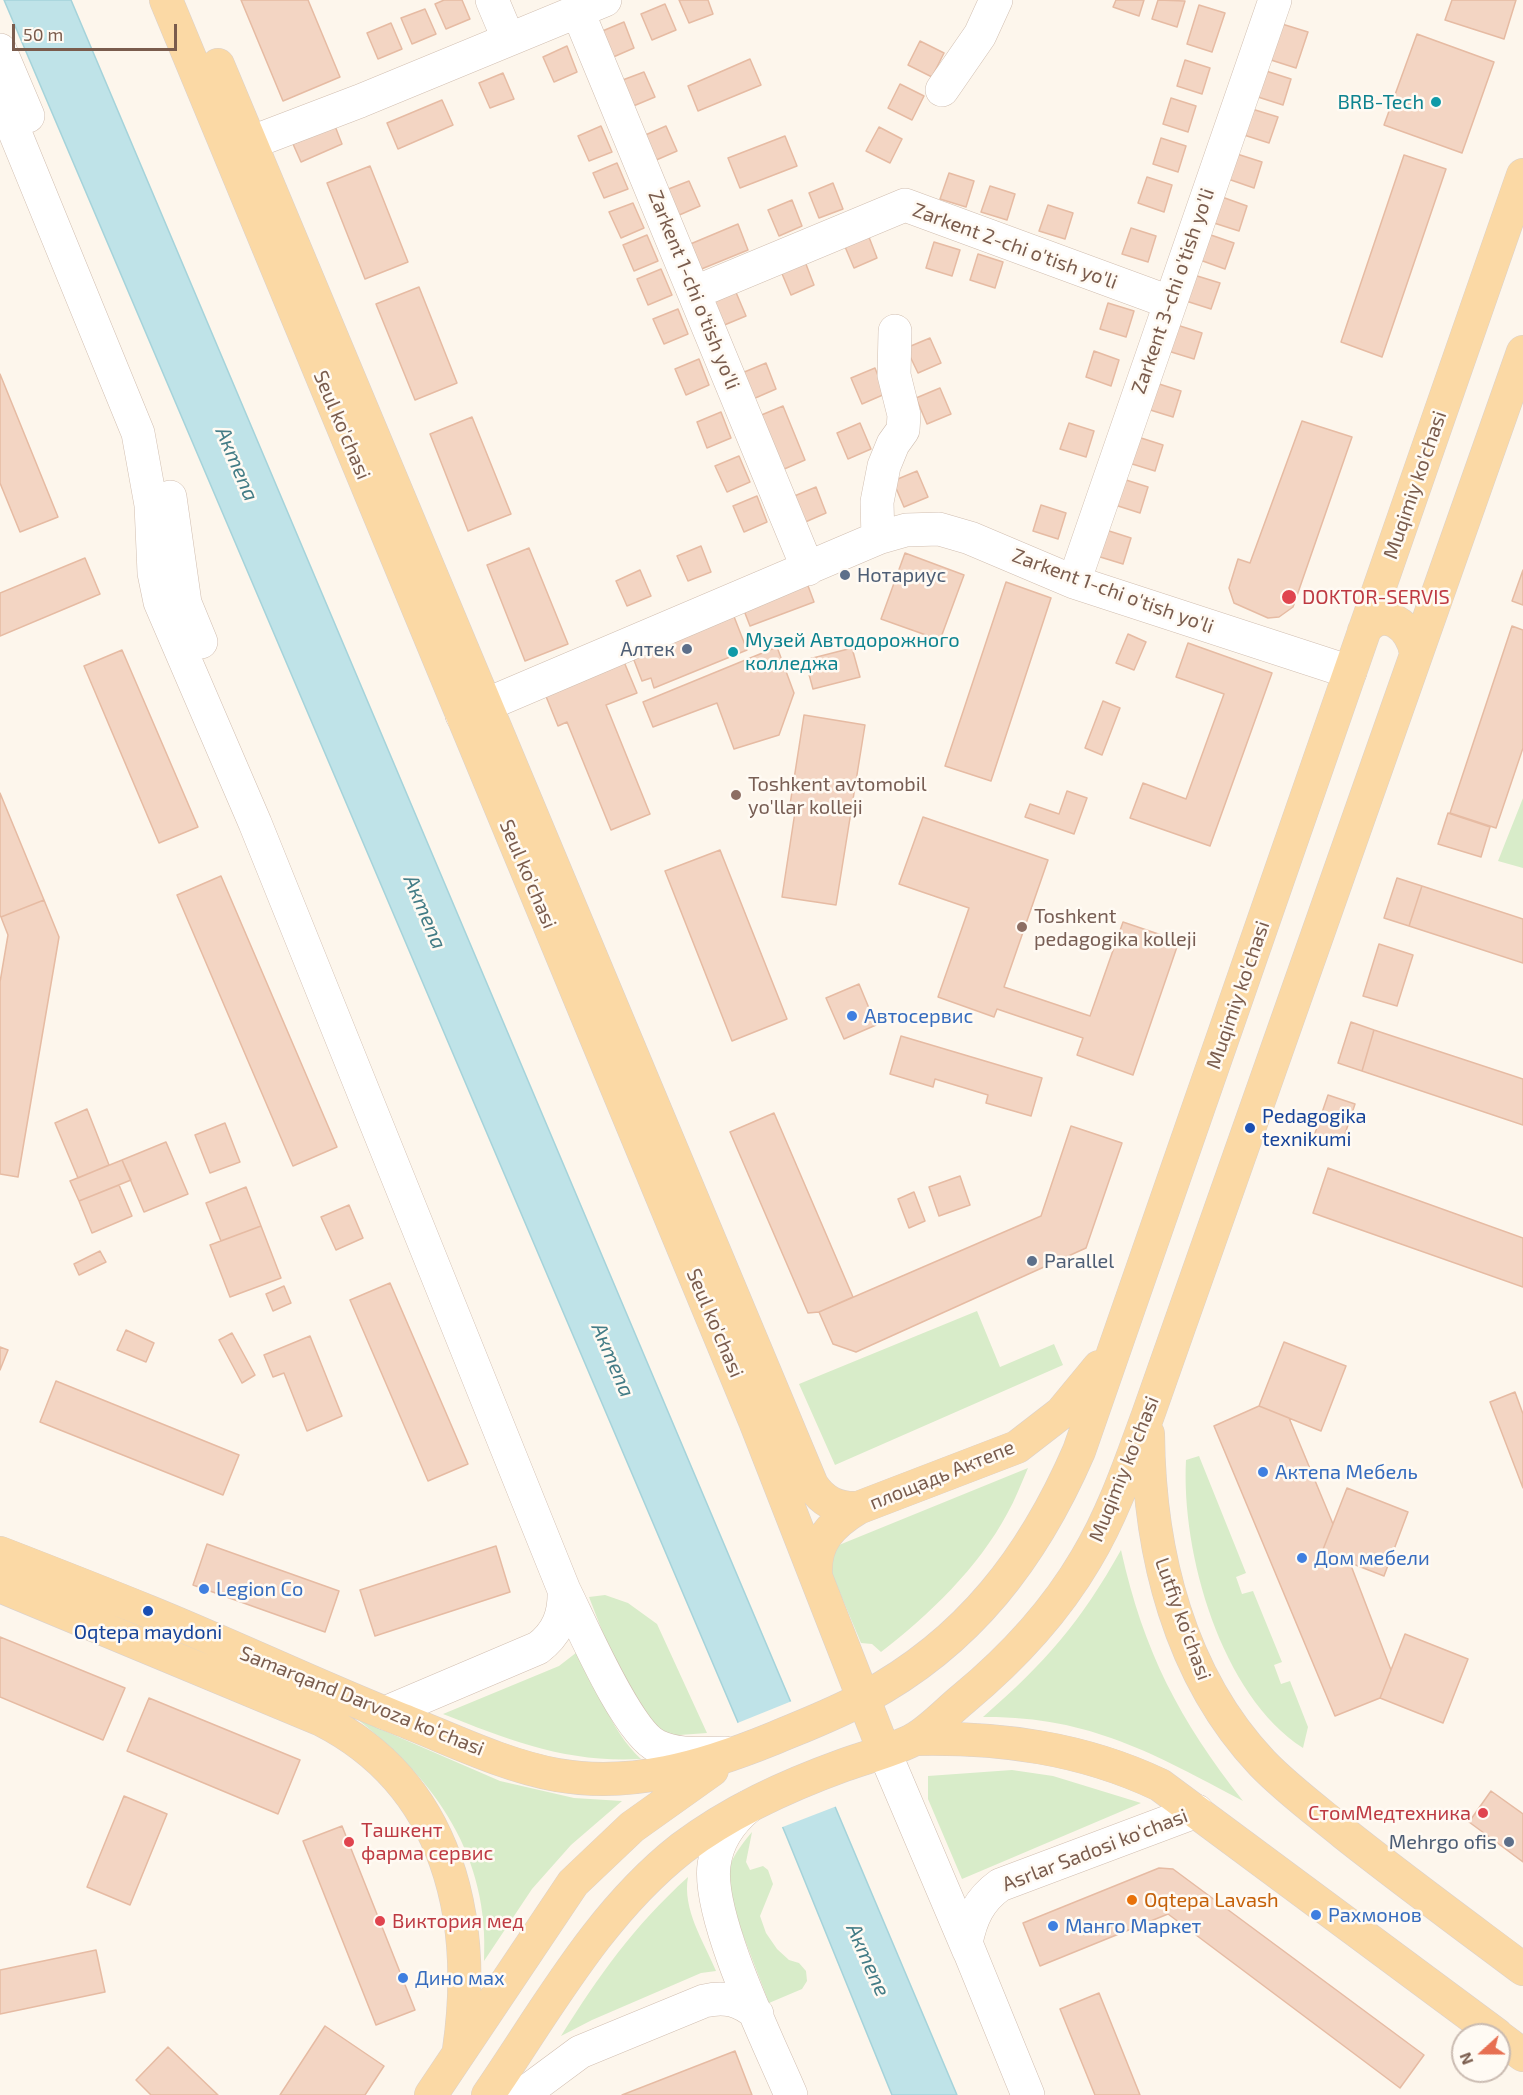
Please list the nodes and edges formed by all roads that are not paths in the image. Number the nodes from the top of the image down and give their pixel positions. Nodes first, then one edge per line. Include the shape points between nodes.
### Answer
1 (166, 0) edge
2 (190, 0) edge
3 (492, 0) edge
4 (996, 0) edge
5 (1275, 0) edge
6 (591, 6) edge
7 (508, 38) junction
8 (0, 50) edge
9 (942, 90) dead end
10 (0, 96) edge
11 (250, 143) junction
12 (1523, 175) edge
13 (696, 292) junction
14 (1169, 302) junction
15 (895, 331) dead end
16 (1523, 352) edge
17 (878, 538) junction
18 (808, 569) junction
19 (1074, 582) junction
20 (1365, 631) junction
21 (1416, 654) junction
22 (1350, 672) junction
23 (474, 710) junction
24 (1120, 1335) junction
25 (1148, 1415) junction
26 (858, 1508) junction
27 (0, 1553) edge
28 (816, 1577) junction
29 (0, 1586) edge
30 (574, 1587) junction
31 (864, 1698) junction
32 (385, 1713) junction
33 (914, 1739) junction
34 (884, 1750) junction
35 (736, 1754) junction
36 (755, 1801) junction
37 (1197, 1811) junction
38 (970, 1953) junction
39 (736, 1961) junction
40 (1523, 1969) edge
41 (704, 2001) junction
42 (757, 2014) junction
43 (1481, 2023) edge
44 (1511, 2046) edge
45 (459, 2049) junction
46 (1523, 2055) edge
47 (430, 2095) edge
48 (488, 2095) edge
49 (522, 2095) edge
50 (791, 2095) edge
51 (1028, 2095) edge

1 - 23 main road, Seul ko'chasi
2 - 11 main road, Seul ko'chasi
3 - 7 street
4 - 9 street via 980,36
5 - 14 street, Zarkent 3-chi o'tish yo'li
6 - 7 street
6 - 13 street, Zarkent 1-chi o'tish yo'li
7 - 11 street
8 - 30 street via 156,417 185,603 411,1148
10 - 30 street via 138,433 151,505 154,573 160,602
11 - 23 main road, Seul ko'chasi
12 - 20 main road, Muqimiy ko'chasi
13 - 14 street, Zarkent 2-chi o'tish yo'li via 905,205
13 - 18 street, Zarkent 1-chi o'tish yo'li
14 - 19 street, Zarkent 3-chi o'tish yo'li
15 - 17 street via 894,375 904,415 903,430 884,466 877,502
16 - 21 main road, Muqimiy ko'chasi
17 - 18 street, Zarkent 1-chi o'tish yo'li
17 - 19 street, Zarkent 1-chi o'tish yo'li via 906,530 939,529
18 - 23 street, Zarkent 1-chi o'tish yo'li
19 - 22 street, Zarkent 1-chi o'tish yo'li
20 - 21 main road via 1368,625 1379,621 1399,623 1412,635
20 - 22 main road, Muqimiy ko'chasi
21 - 25 main road, Muqimiy ko'chasi
22 - 24 main road, Muqimiy ko'chasi
23 - 26 main road via 812,1485 830,1503
23 - 28 main road, Seul ko'chasi
24 - 26 main road, площадь Актепе via 1074,1399 1033,1437 1017,1447
24 - 31 main road, Muqimiy ko'chasi via 1071,1471 1021,1560 961,1629 922,1662
25 - 33 main road, Muqimiy ko'chasi via 1115,1503 1087,1559 1061,1595 994,1672
25 - 40 main road, Lutfiy ko'chasi via 1149,1479 1158,1550 1191,1653 1215,1700 1262,1763 1298,1796
26 - 28 main road, площадь Актепе via 821,1540 815,1560
27 - 32 main road, Samarqand Darvoza koʻchasi via 148,1611
28 - 31 main road, Seul ko'chasi
29 - 45 main road, Samarqand Darvoza koʻchasi via 315,1717 352,1738 382,1763 431,1825 458,1898 466,1992
30 - 32 street via 561,1621 538,1648
30 - 35 street via 626,1712 645,1739 679,1752
31 - 34 main road, Seul ko'chasi
31 - 35 main road, Muqimiy ko'chasi
32 - 35 main road, Samarqand Darvoza koʻchasi via 515,1764 576,1778 654,1775
33 - 34 main road, Muqimiy ko'chasi
33 - 37 main road via 965,1738 1072,1752 1125,1768
34 - 36 main road, Muqimiy ko'chasi
34 - 38 street, Asrlar Sadosi ko‘chasi
35 - 45 main road via 675,1795 592,1862 573,1883
36 - 39 street via 727,1830 714,1865 717,1905
36 - 48 main road, Muqimiy ko'chasi via 682,1849 638,1887 567,1977
37 - 38 street, Asrlar Sadosi ko‘chasi via 1000,1885 984,1898 974,1915 966,1943
37 - 43 main road
38 - 51 street, Asrlar Sadosi ko‘chasi
39 - 41 street via 734,1976 727,1986
39 - 42 street
41 - 42 street via 736,2000
41 - 49 street via 580,2052
42 - 50 street
44 - 46 main road
45 - 47 main road

